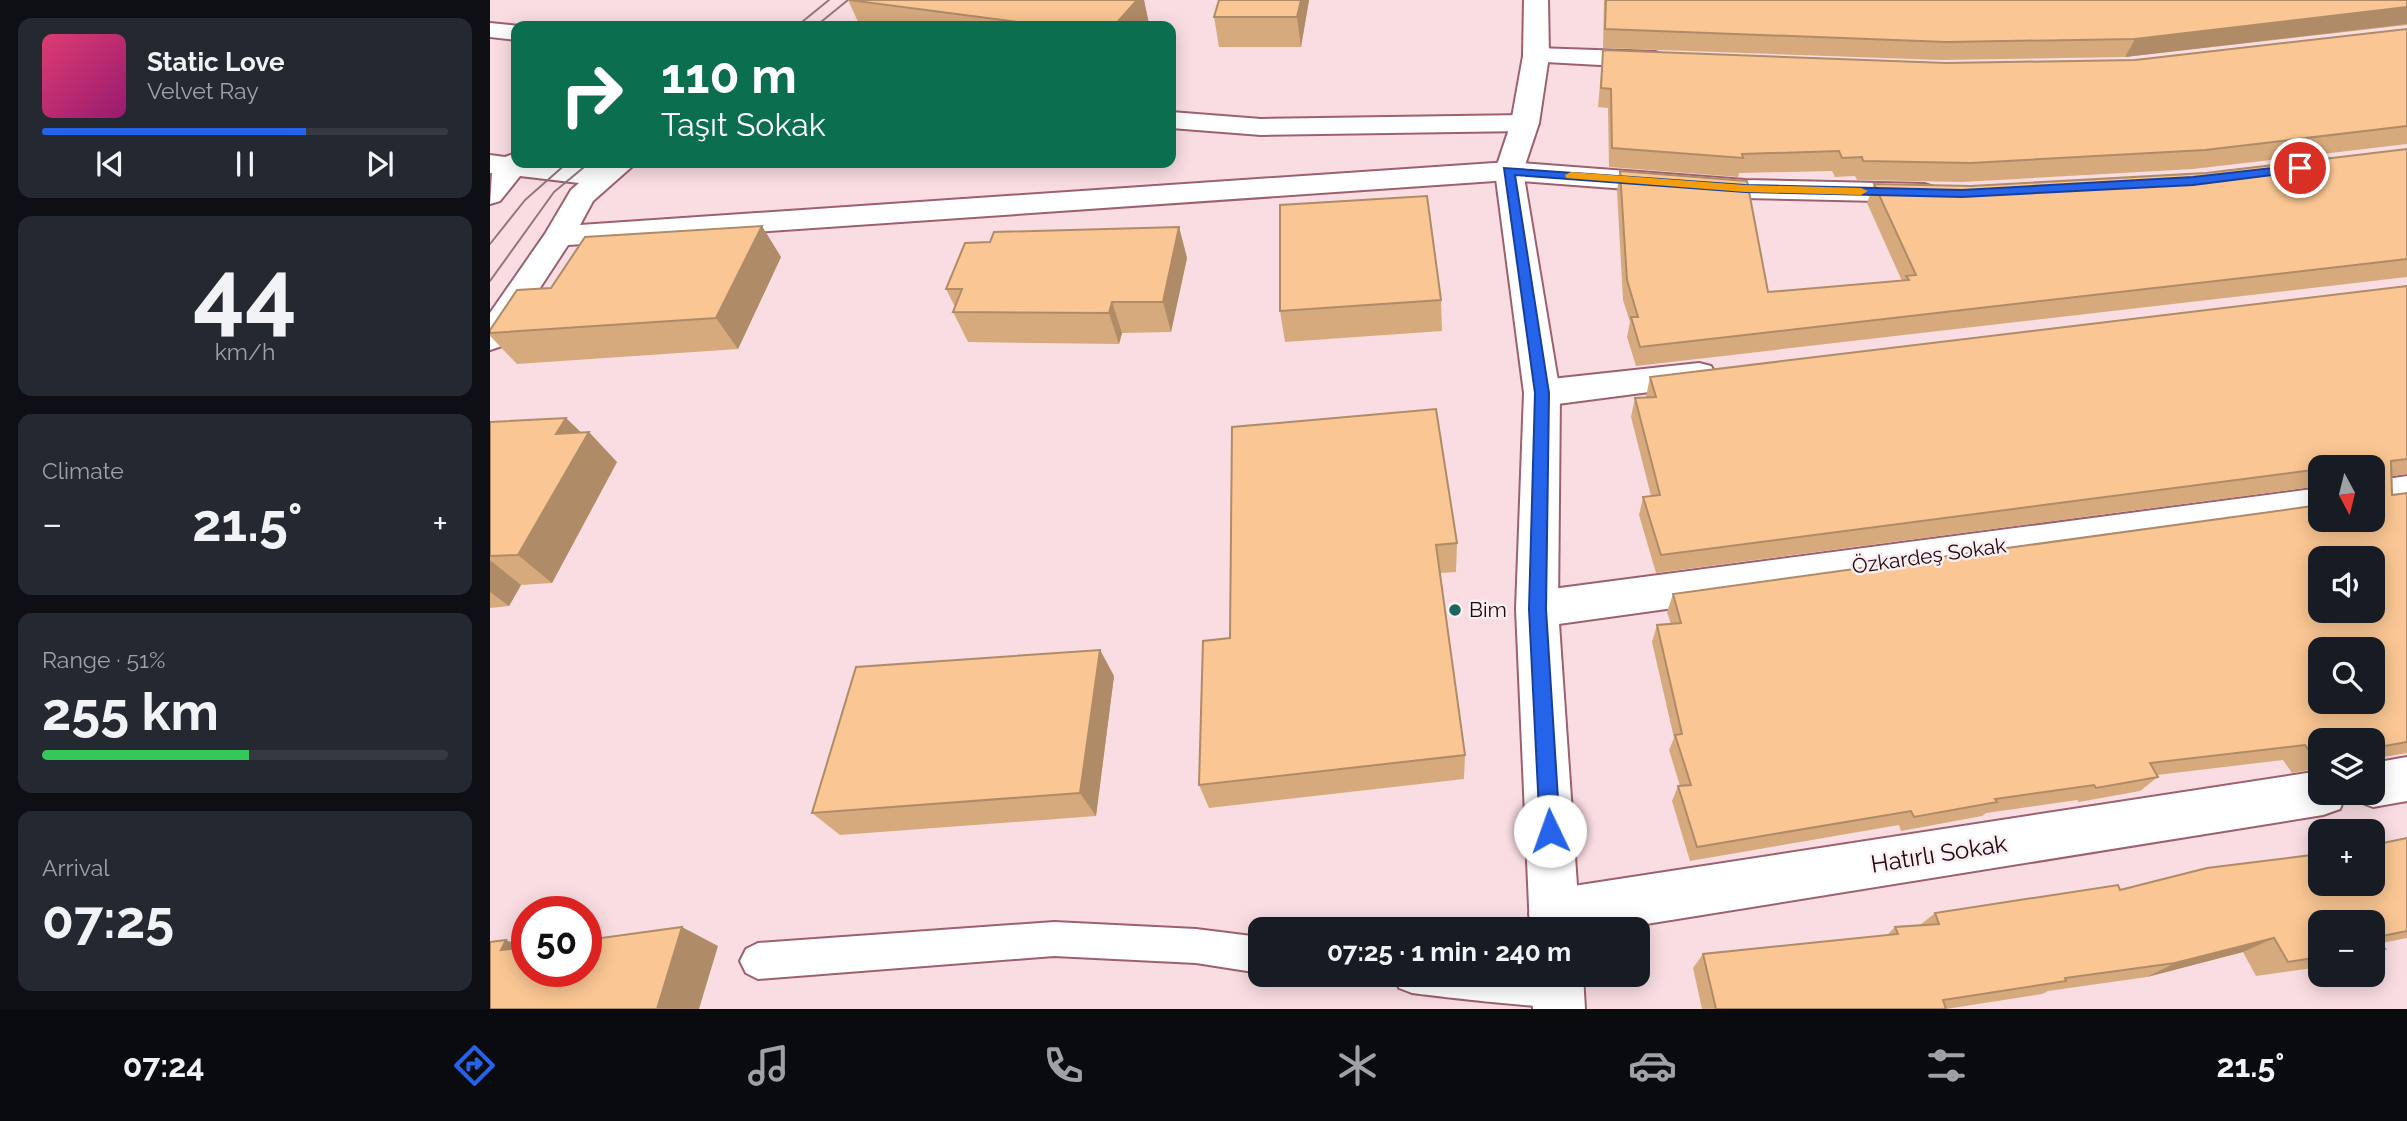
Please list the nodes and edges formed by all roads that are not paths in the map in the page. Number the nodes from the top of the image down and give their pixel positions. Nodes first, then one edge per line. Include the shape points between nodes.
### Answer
1 (1536, 0) edge
2 (490, 30) edge
3 (511, 32) edge
4 (1536, 56) junction
5 (1673, 60) edge
6 (1176, 120) edge
7 (1525, 123) junction
8 (506, 164) edge
9 (578, 168) edge
10 (614, 170) edge
11 (1508, 171) junction
12 (1949, 193) edge
13 (490, 195) edge
14 (559, 236) junction
15 (490, 338) edge
16 (1734, 370) edge
17 (1542, 393) junction
18 (2407, 491) edge
19 (2385, 494) edge
20 (2308, 505) edge
21 (1537, 609) junction
22 (2407, 779) edge
23 (2385, 783) edge
24 (2308, 796) edge
25 (1555, 917) edge
26 (1585, 917) edge
27 (1248, 953) edge
28 (758, 961) dead end
29 (1509, 987) edge
30 (1558, 993) edge

1 - 4 street
2 - 3 street
4 - 5 street
4 - 7 street
6 - 7 street via 1261,127
7 - 11 street
8 - 13 street
9 - 10 street
10 - 14 street via 581,196
11 - 12 street via 1745,189
11 - 14 street
11 - 17 street
14 - 15 street
16 - 17 street
17 - 21 street
18 - 19 street
20 - 21 street, Özkardeş Sokak
21 - 25 street
22 - 23 street
24 - 26 street, Hatırlı Sokak
27 - 28 lane via 1054,939
29 - 30 lane

